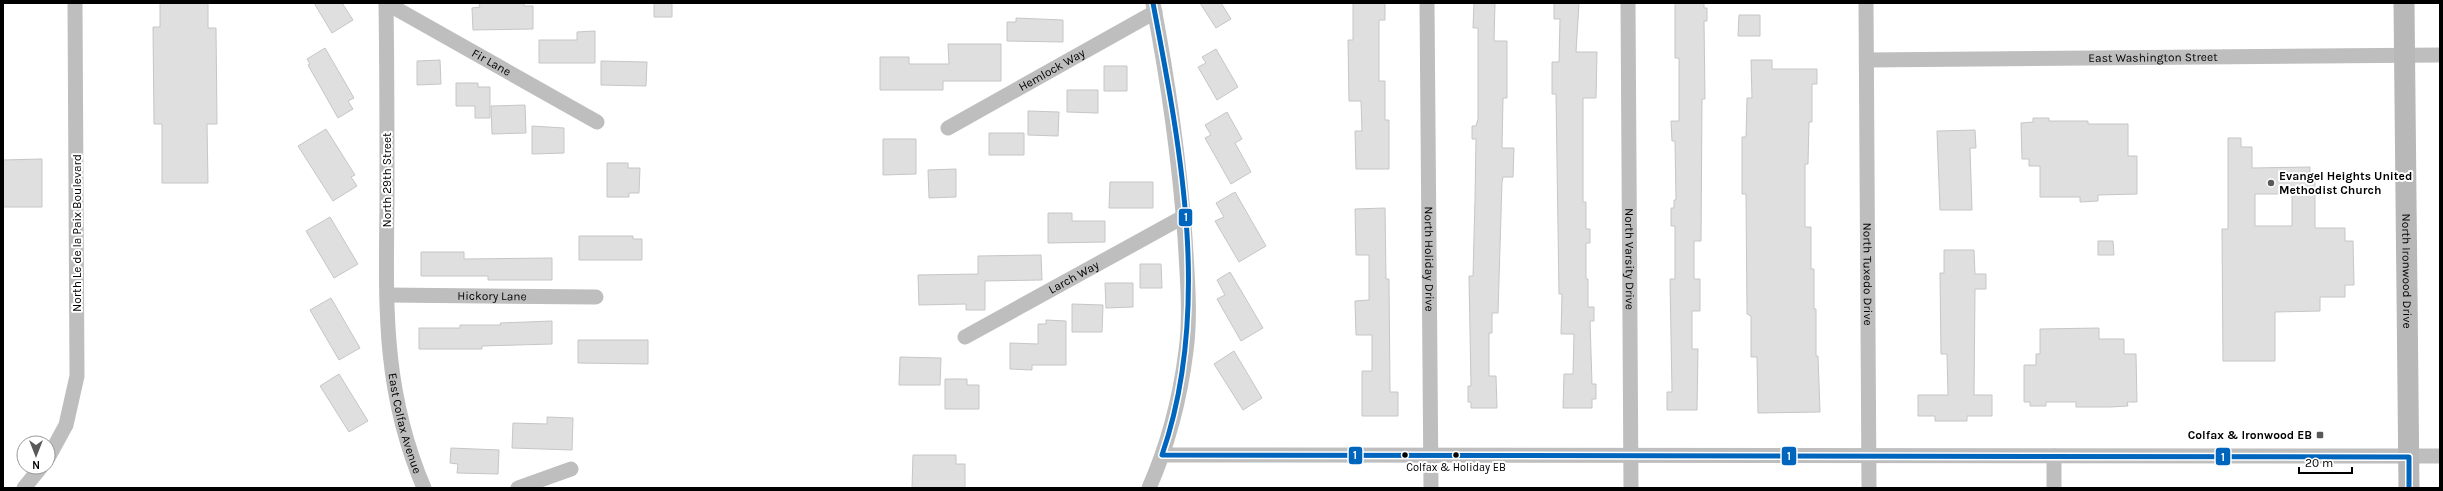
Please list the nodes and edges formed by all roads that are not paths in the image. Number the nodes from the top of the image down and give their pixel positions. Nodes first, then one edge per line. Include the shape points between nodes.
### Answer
1 (75, 3) edge
2 (386, 3) edge
3 (1427, 3) edge
4 (1628, 3) edge
5 (1866, 3) edge
6 (2404, 3) edge
7 (1154, 8) edge
8 (2440, 54) edge
9 (2405, 55) junction
10 (1867, 60) junction
11 (597, 122) dead end
12 (948, 128) dead end
13 (1183, 217) junction
14 (387, 295) junction
15 (596, 296) dead end
16 (965, 337) dead end
17 (388, 358) joint
18 (56, 443) edge
19 (1431, 454) junction
20 (1162, 455) junction
21 (1869, 455) junction
22 (1631, 456) junction
23 (2054, 456) junction
24 (2409, 456) junction
25 (2440, 456) edge
26 (572, 469) dead end
27 (35, 475) edge
28 (24, 488) edge
29 (424, 488) edge
30 (518, 488) edge
31 (1149, 488) edge
32 (1431, 488) edge
33 (1631, 488) edge
34 (1869, 488) edge
35 (2054, 488) edge
36 (2409, 488) edge

1 - 18 street, North Le de la Paix Boulevard via 77,376 66,425
2 - 11 street, Fir Lane
2 - 14 street, North 29th Street
3 - 19 street, North Holiday Drive
4 - 22 street, North Varsity Drive
5 - 10 street, North Tuxedo Drive
6 - 9 main road, North Ironwood Drive
7 - 12 street, Hemlock Way
7 - 13 street via 1178,151
8 - 9 street, East Washington Street
9 - 10 street, East Washington Street
9 - 24 main road, North Ironwood Drive
10 - 21 street, North Tuxedo Drive
13 - 16 street, Larch Way
13 - 20 street via 1188,307 1186,350 1172,426
14 - 15 street, Hickory Lane
14 - 17 street, North 29th Street
17 - 29 street, East Colfax Avenue via 409,454
19 - 20 street
19 - 22 street
19 - 32 street, North Holiday Drive
20 - 31 street
21 - 22 street
21 - 23 street
21 - 34 street, North Tuxedo Drive
22 - 33 street, North Varsity Drive
23 - 24 street
23 - 35 street
24 - 25 street
24 - 36 main road, North Ironwood Drive
26 - 30 street
27 - 28 street

